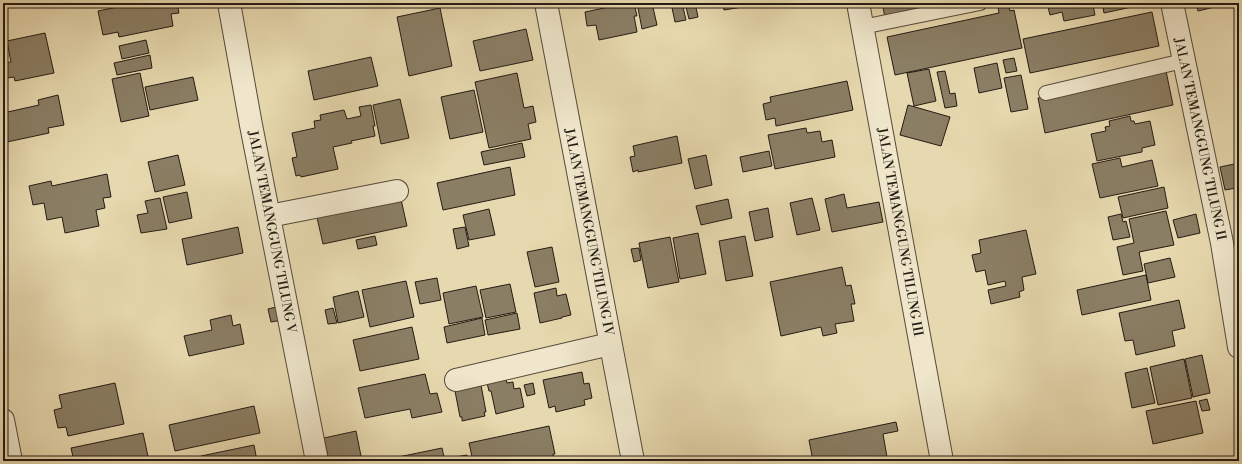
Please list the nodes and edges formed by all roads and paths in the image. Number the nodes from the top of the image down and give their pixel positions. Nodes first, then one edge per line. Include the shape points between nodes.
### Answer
1 (230, 3) edge
2 (546, 3) edge
3 (858, 3) edge
4 (980, 3) edge
5 (1172, 3) edge
6 (862, 27) junction
7 (1183, 61) junction
8 (1046, 93) dead end
9 (397, 191) dead end
10 (269, 216) junction
11 (1230, 241) edge
12 (610, 344) junction
13 (1239, 345) edge
14 (456, 380) dead end
15 (3, 420) edge
16 (10, 461) edge
17 (317, 461) edge
18 (633, 461) edge
19 (942, 461) edge

1 - 10 street, JALAN TEMANGGUNG TILUNG V
2 - 12 street, JALAN TEMANGGUNG TILUNG IV
3 - 6 street, JALAN TEMANGGUNG TILUNG III
4 - 6 lane
5 - 7 street, JALAN TEMANGGUNG TILUNG II
6 - 19 street, JALAN TEMANGGUNG TILUNG III
7 - 8 lane
7 - 11 street, JALAN TEMANGGUNG TILUNG II
9 - 10 street
10 - 17 street, JALAN TEMANGGUNG TILUNG V
11 - 13 street, JALAN TEMANGGUNG TILUNG II
12 - 14 street
12 - 18 street, JALAN TEMANGGUNG TILUNG IV
15 - 16 street

